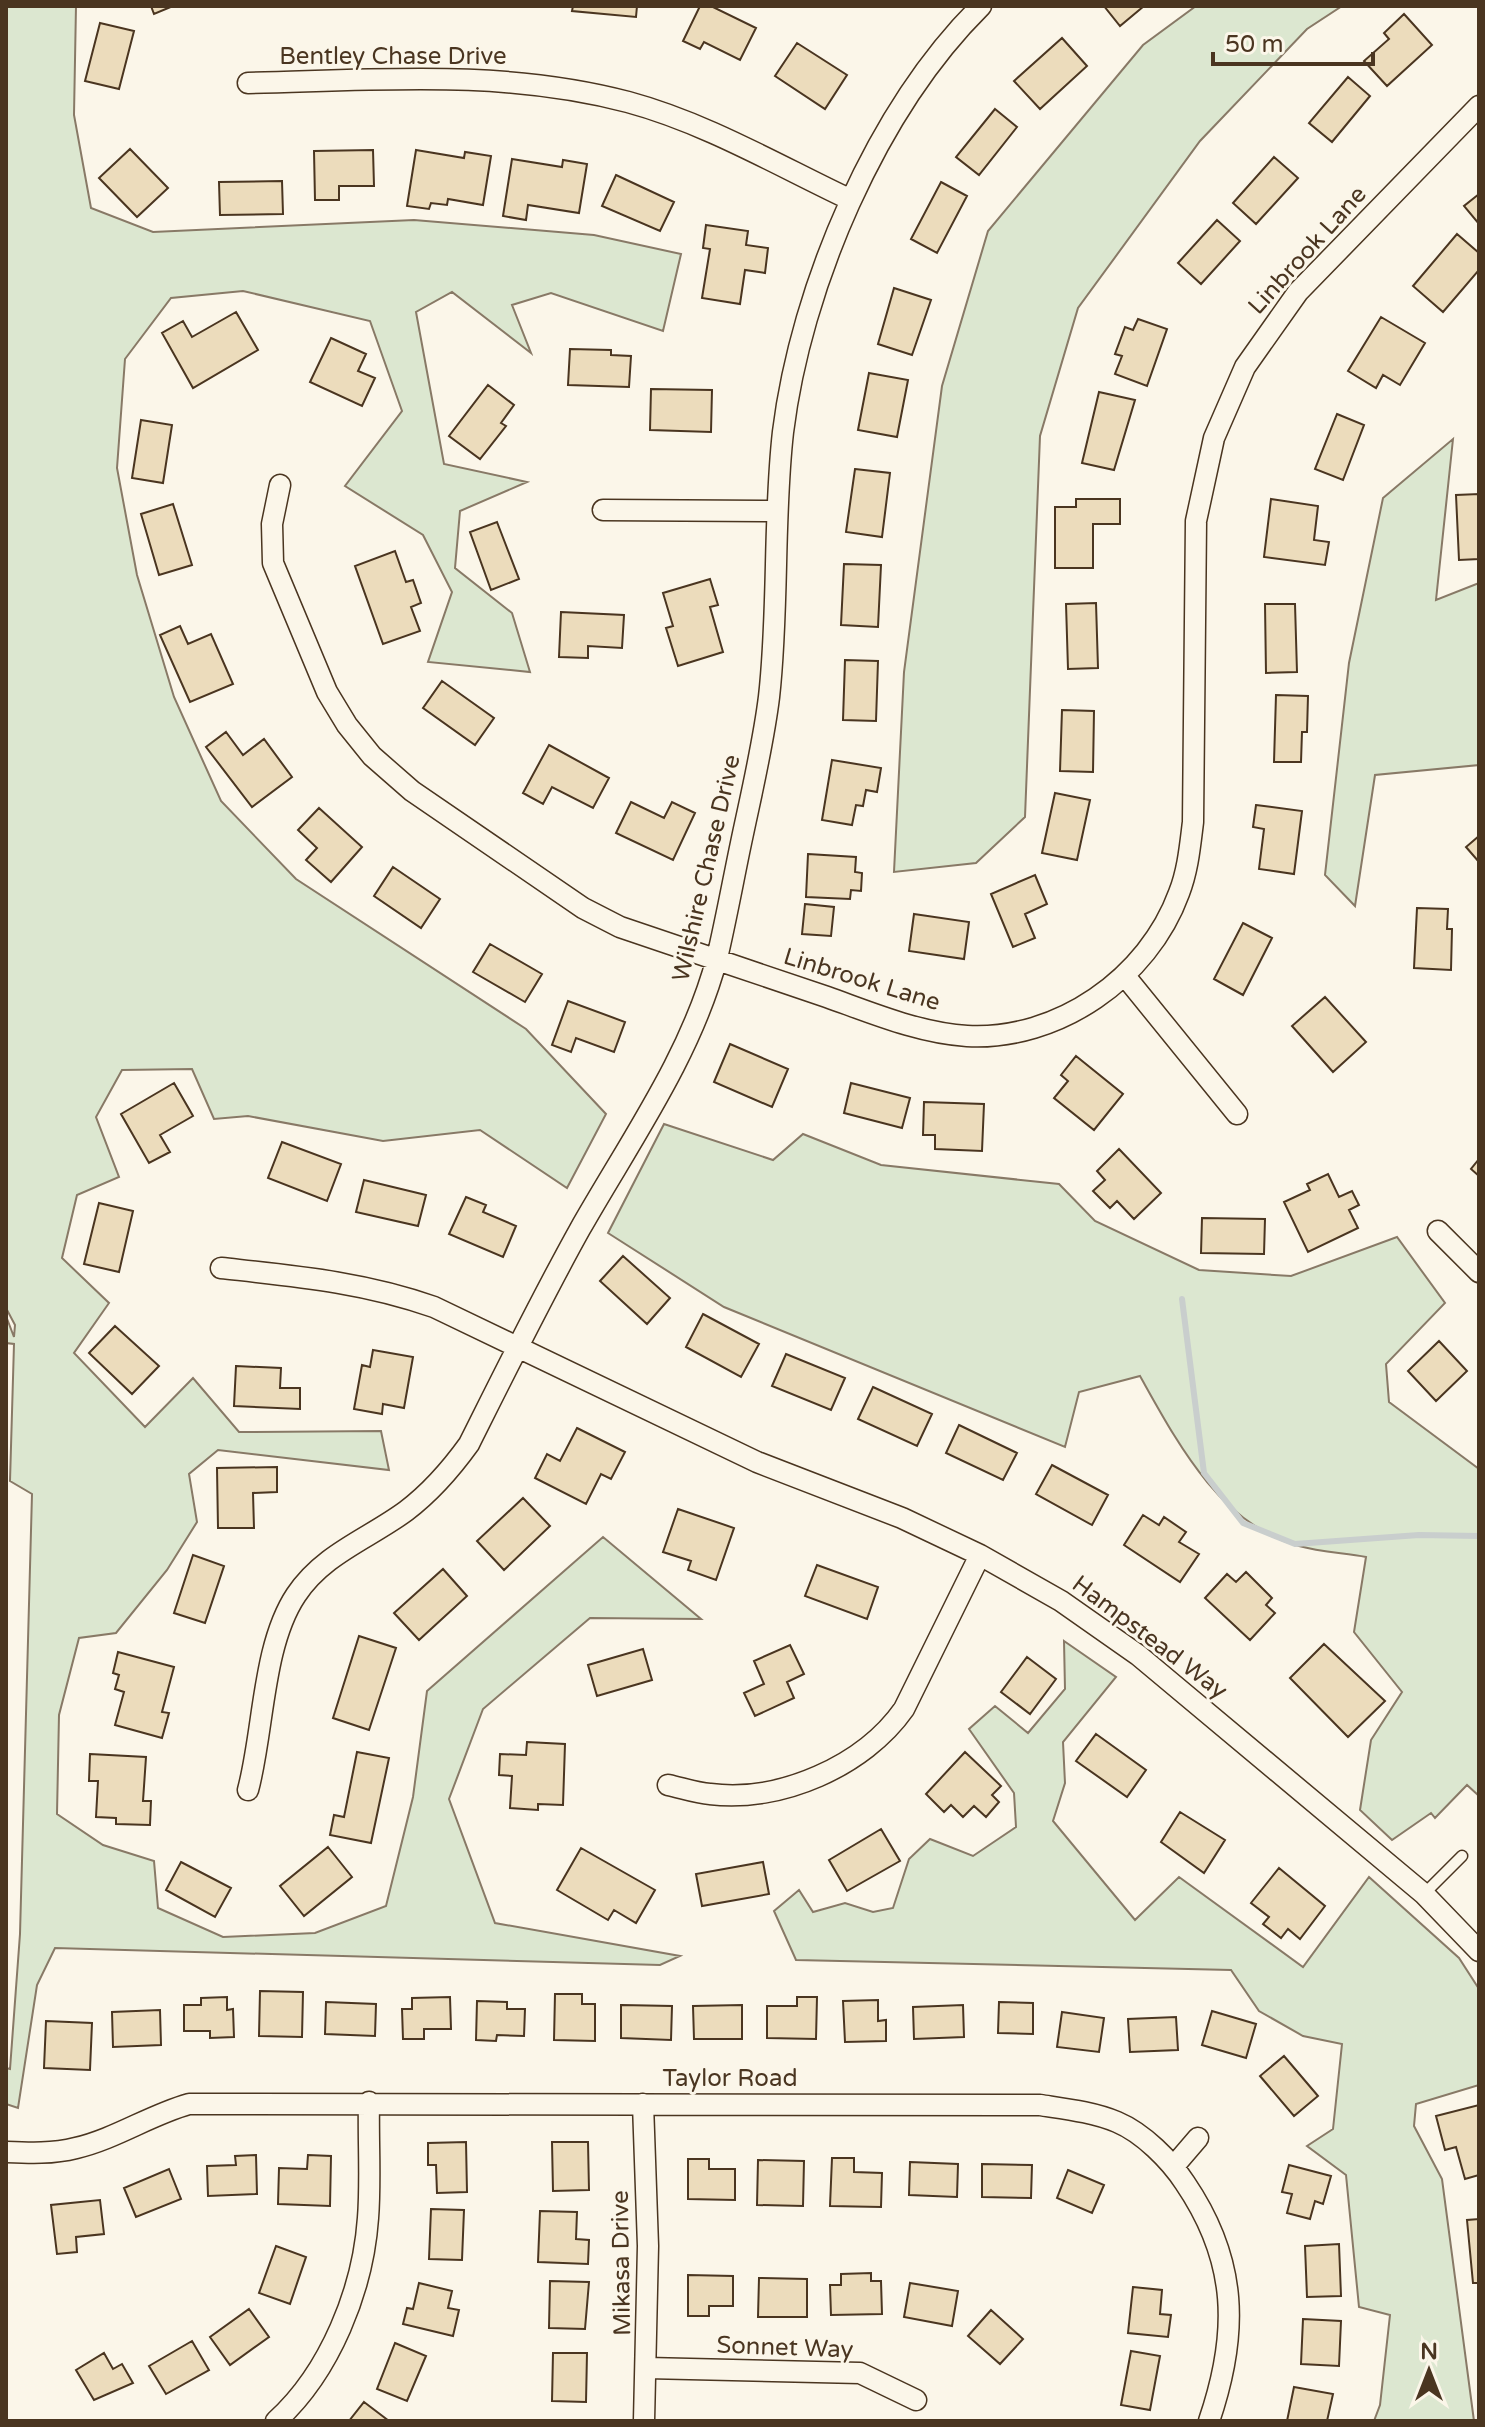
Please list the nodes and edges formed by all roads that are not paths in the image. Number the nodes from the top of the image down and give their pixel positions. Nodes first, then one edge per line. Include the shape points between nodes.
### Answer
1 (981, 6) edge
2 (248, 83) dead end
3 (1479, 106) edge
4 (851, 200) junction
5 (280, 485) dead end
6 (603, 510) dead end
7 (776, 511) junction
8 (716, 959) junction
9 (1125, 976) junction
10 (1237, 1114) dead end
11 (1438, 1231) dead end
12 (221, 1268) dead end
13 (1479, 1272) edge
14 (517, 1348) junction
15 (980, 1555) junction
16 (668, 1785) dead end
17 (248, 1790) dead end
18 (1462, 1856) dead end
19 (1424, 1894) junction
20 (1479, 1951) edge
21 (369, 2102) junction
22 (643, 2104) junction
23 (1198, 2138) dead end
24 (6, 2152) edge
25 (1174, 2166) junction
26 (647, 2368) junction
27 (916, 2400) dead end
28 (276, 2421) edge
29 (644, 2421) edge
30 (1209, 2421) edge

1 - 4 street, Wilshire Chase Drive via 903,106
2 - 4 street, Bentley Chase Drive via 467,78 574,89 687,122
3 - 9 street, Linbrook Lane via 1298,292 1245,367 1214,438 1196,521 1189,860 1166,924
4 - 7 street, Wilshire Chase Drive via 800,346 784,428
5 - 8 street, Linbrook Lane via 272,524 273,563 327,692 372,756 412,791 583,908 620,927
6 - 7 street
7 - 8 street, Wilshire Chase Drive via 768,699
8 - 9 street, Linbrook Lane via 911,1026 967,1036 1009,1033 1053,1021
8 - 14 street, Wilshire Chase Drive via 669,1076
9 - 10 street
11 - 13 street
12 - 14 street, Hampstead Way via 387,1290
14 - 15 street, Hampstead Way via 757,1462 902,1518
14 - 17 street, Wilshire Chase Drive via 469,1444 447,1474 407,1510 328,1559 295,1597 275,1644
15 - 16 street via 904,1709 870,1748 803,1781 761,1793 711,1795
15 - 19 street, Hampstead Way via 1061,1601 1138,1655
18 - 19 lane
19 - 20 street, Hampstead Way
21 - 22 street, Taylor Road
21 - 24 street, Taylor Road via 189,2104 79,2148
21 - 28 street via 368,2218 360,2272 342,2325 316,2373
22 - 25 street, Taylor Road via 1040,2105 1120,2123
22 - 26 street, Mikasa Drive
23 - 25 street
25 - 30 street, Taylor Road via 1207,2214 1226,2266 1229,2329
26 - 27 street, Sonnet Way via 860,2373
26 - 29 street, Mikasa Drive

